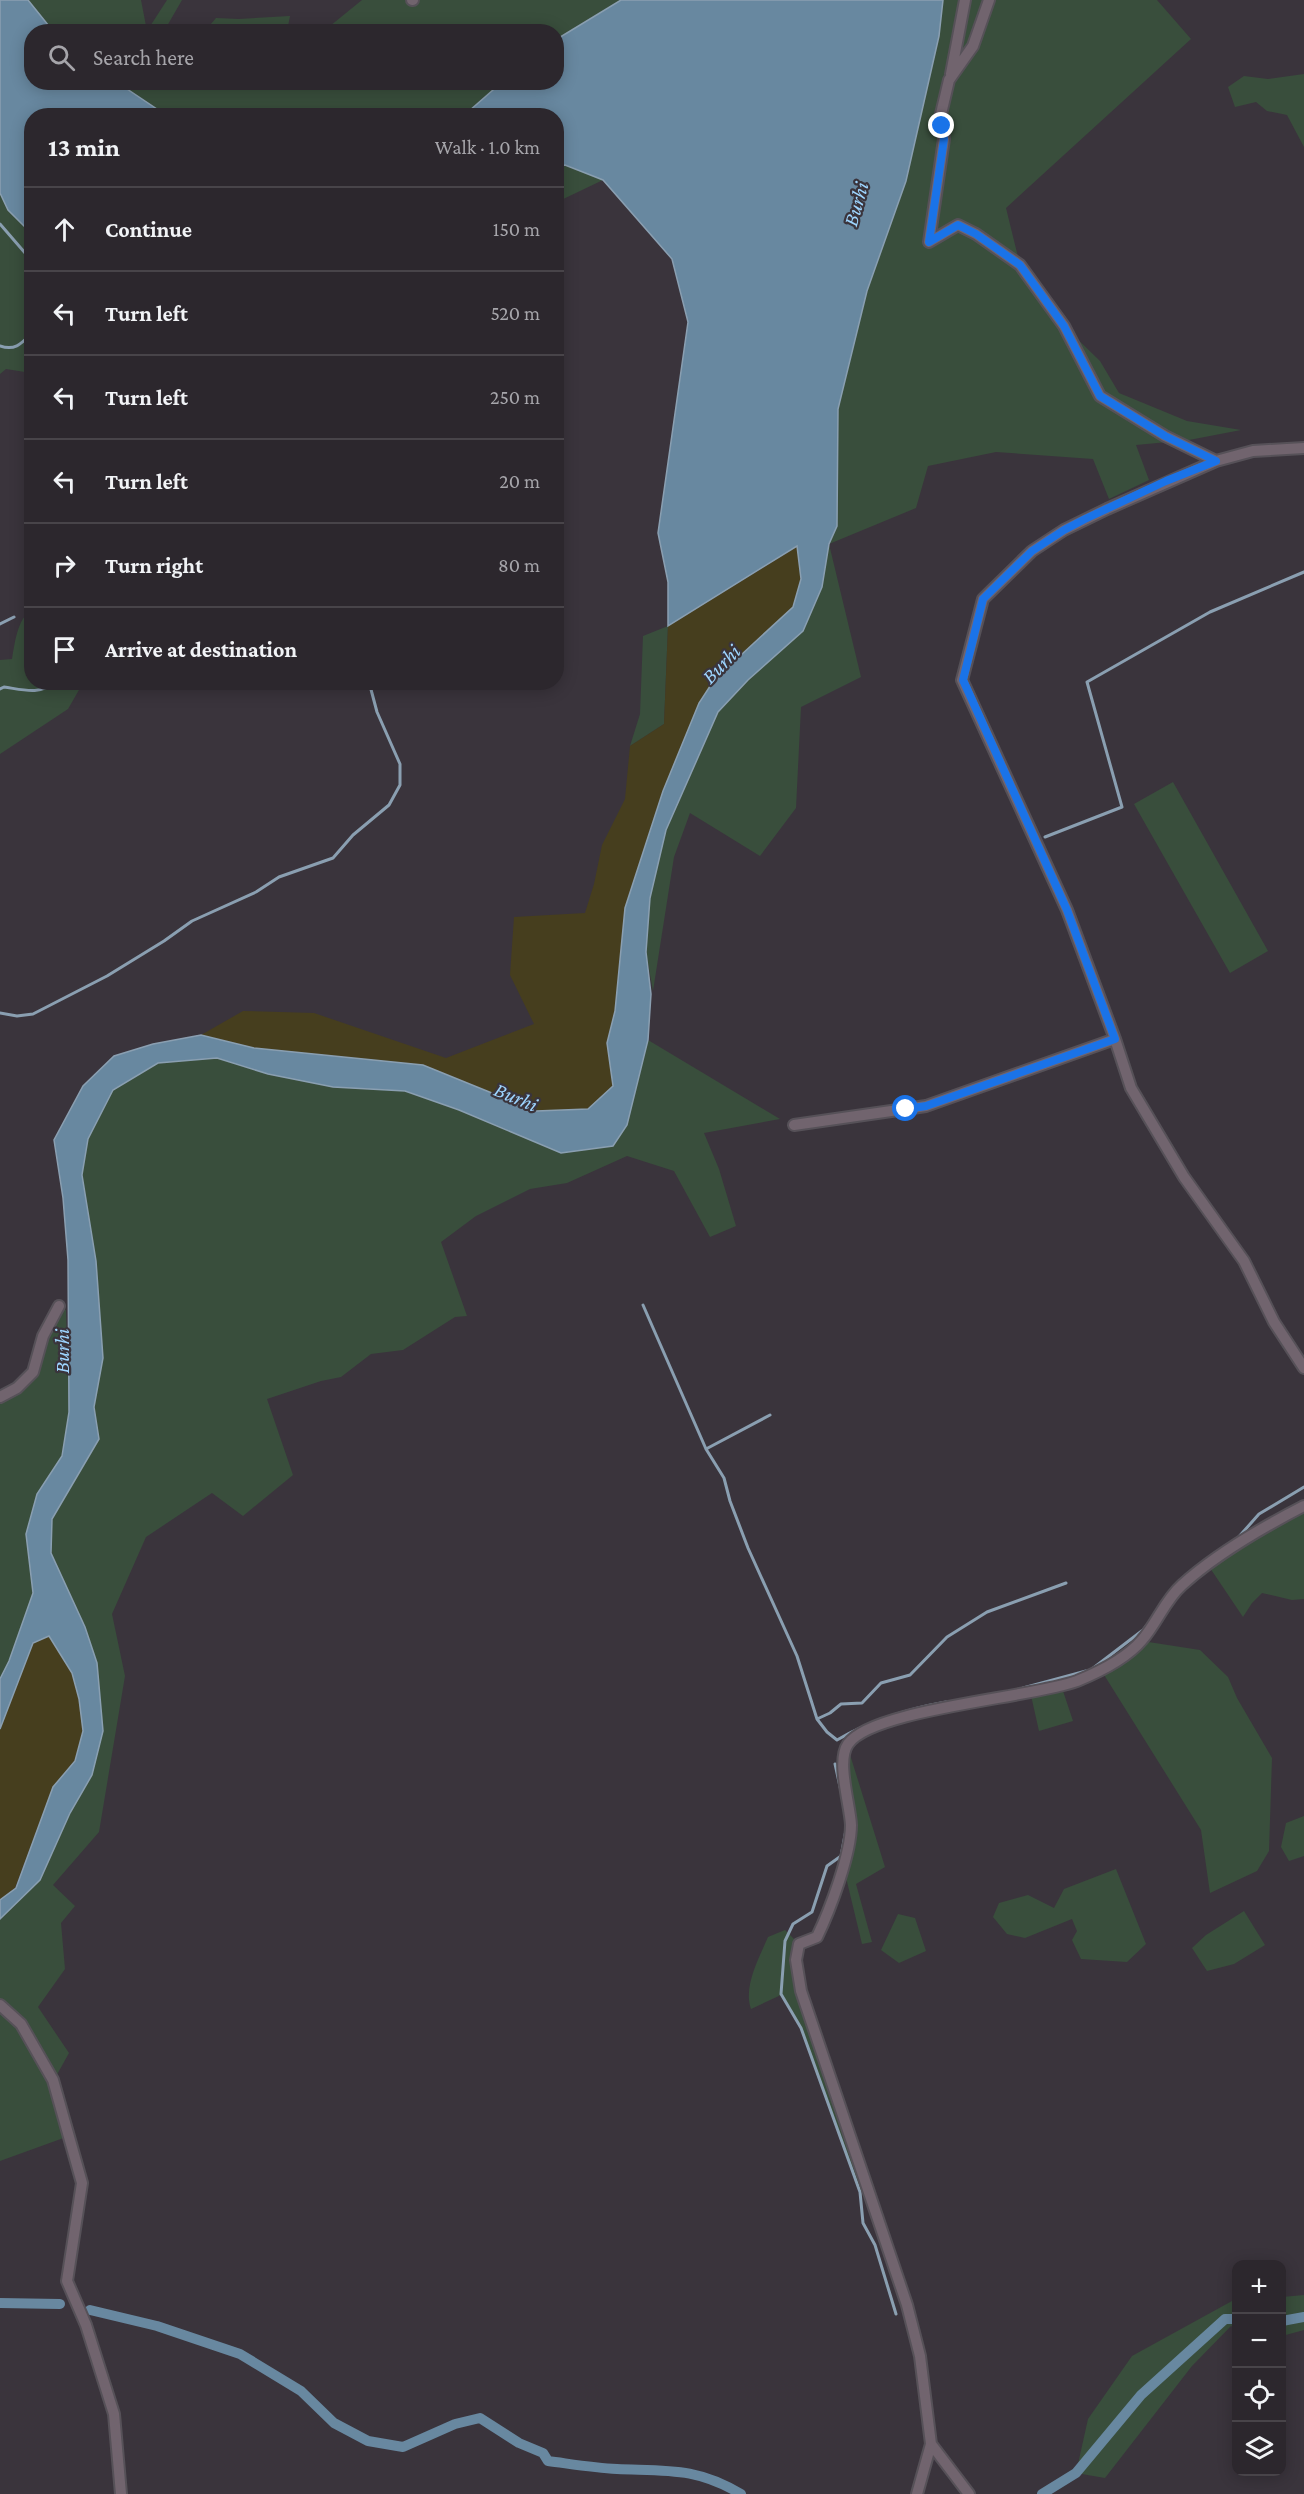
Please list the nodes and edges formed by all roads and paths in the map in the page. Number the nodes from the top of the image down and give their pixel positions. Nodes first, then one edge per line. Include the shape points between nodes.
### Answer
1 (965, 0) edge
2 (989, 0) edge
3 (949, 80) junction
4 (1304, 448) edge
5 (1216, 461) junction
6 (1115, 1039) junction
7 (794, 1125) dead end
8 (59, 1306) dead end
9 (1304, 1368) edge
10 (0, 1397) edge
11 (1304, 1506) edge
12 (0, 2005) edge
13 (931, 2444) junction
14 (121, 2494) edge
15 (917, 2494) edge
16 (969, 2494) edge

1 - 3 street
2 - 3 street via 973,46
3 - 5 street via 941,114 944,139 929,242 958,225 1020,265 1064,326 1100,396 1165,436
4 - 5 street via 1253,451
5 - 6 street via 1085,519 1032,551 983,599 963,680 1067,910
6 - 7 street via 926,1106
6 - 9 street via 1131,1088 1184,1177 1244,1261 1274,1322
8 - 10 street via 43,1336 33,1372 17,1388
11 - 13 street via 1220,1556 1180,1586 1142,1641 1101,1670 1068,1683 890,1722 862,1731 847,1745 843,1758 851,1826 843,1865 817,1937 799,1944 796,1960 801,1991 908,2305 920,2356
12 - 14 street via 21,2024 53,2080 82,2183 67,2281 86,2325 114,2414
13 - 15 street
13 - 16 street

